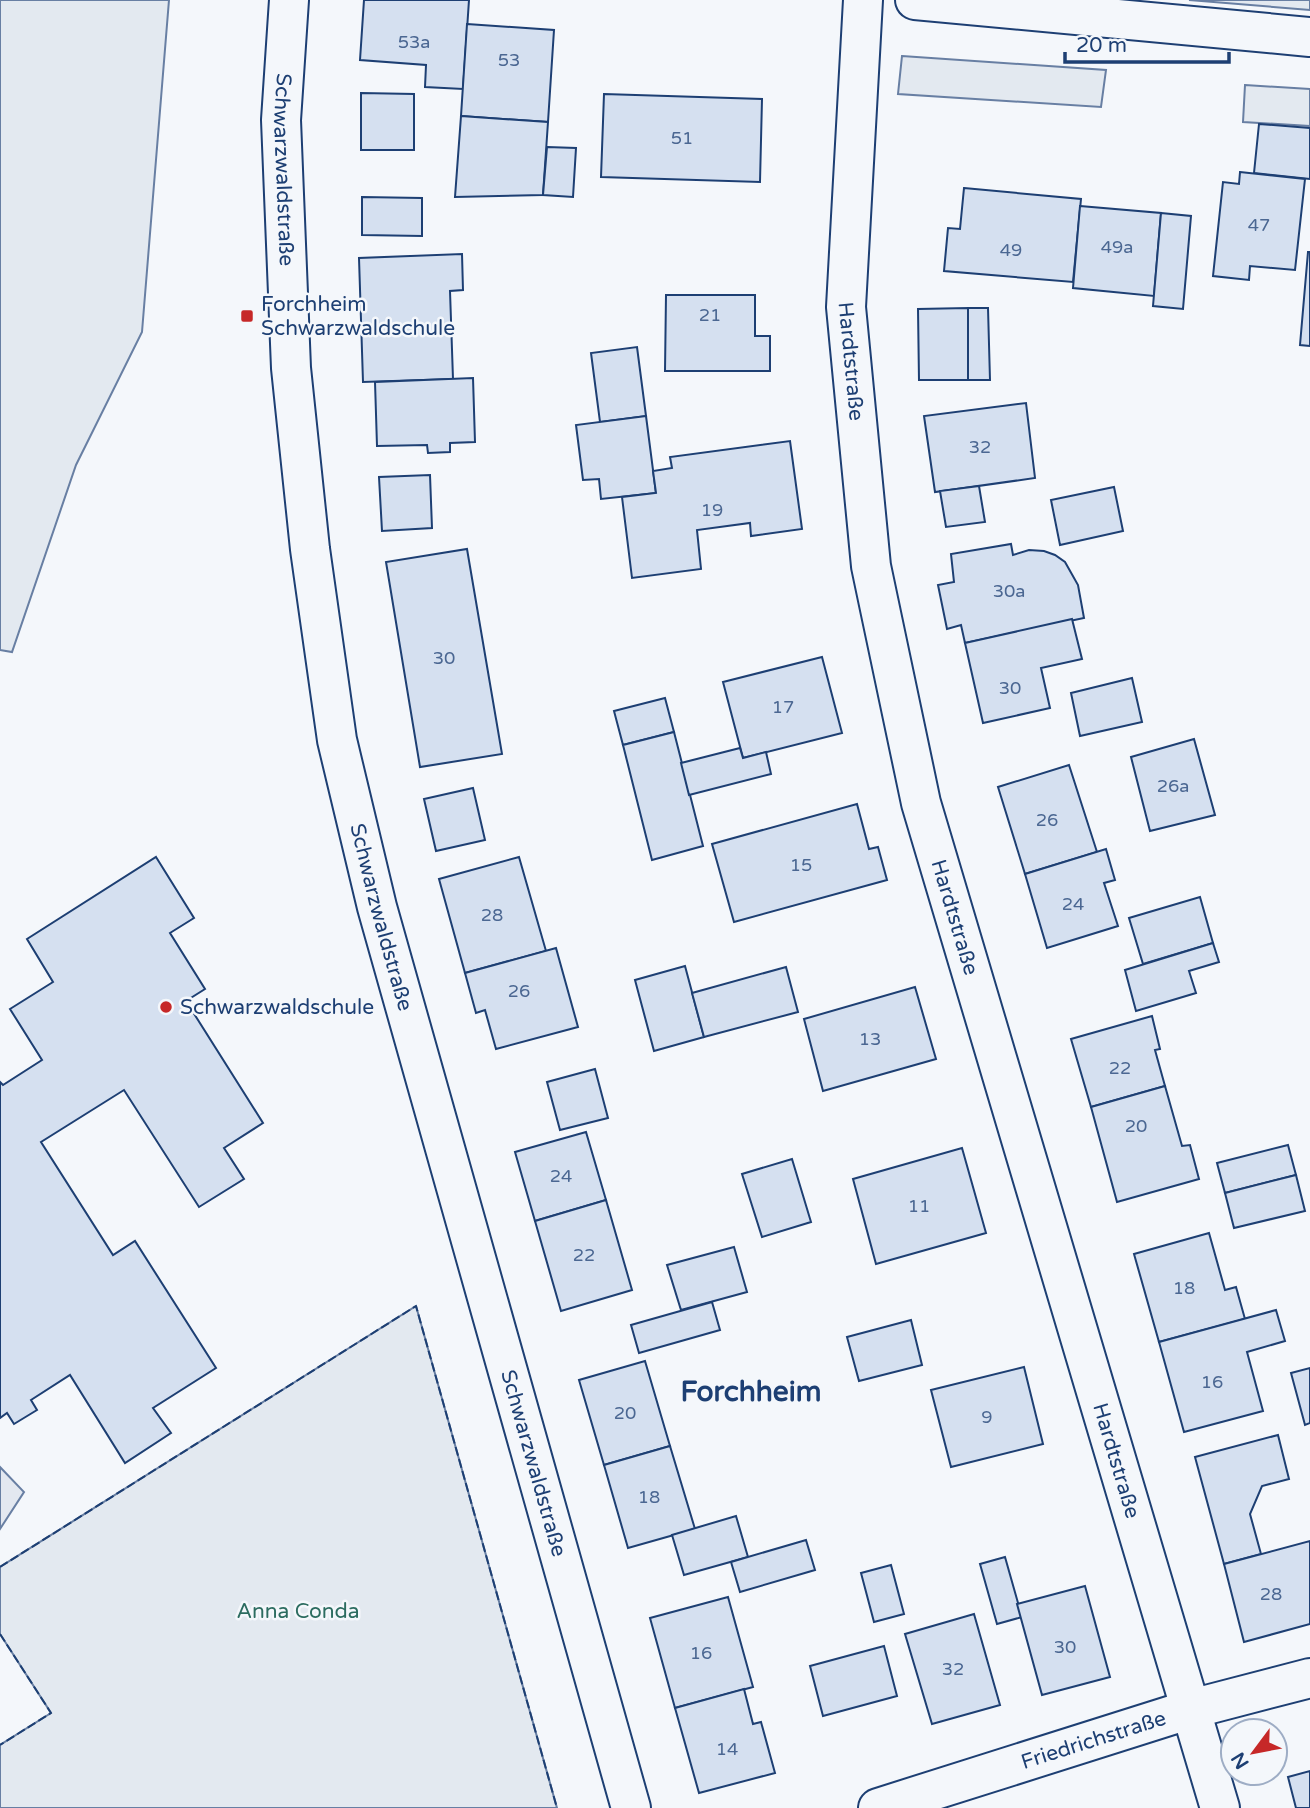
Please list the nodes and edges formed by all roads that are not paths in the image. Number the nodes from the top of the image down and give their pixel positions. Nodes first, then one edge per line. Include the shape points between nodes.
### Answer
1 (289, 0) edge
2 (863, 0) edge
3 (915, 0) edge
4 (1310, 37) edge
5 (1310, 1678) edge
6 (1191, 1709) junction
7 (631, 1808) edge
8 (878, 1808) edge
9 (1220, 1808) edge

1 - 7 street, Schwarzwaldstraße via 281,120 291,368 337,740 377,906
2 - 6 street, Hardtstraße via 846,307 871,566 921,803
3 - 4 street
5 - 6 street, Friedrichstraße
6 - 8 street, Friedrichstraße
6 - 9 street, Hardtstraße

